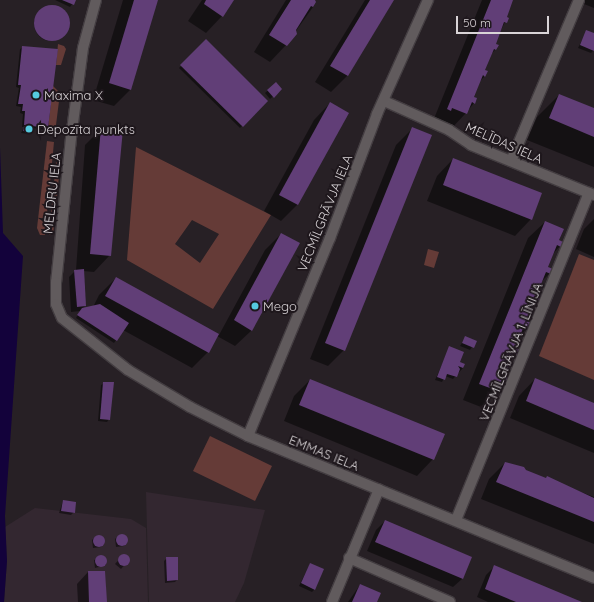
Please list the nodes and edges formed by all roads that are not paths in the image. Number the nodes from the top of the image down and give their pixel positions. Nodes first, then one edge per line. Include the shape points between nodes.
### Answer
1 (96, 0) edge
2 (428, 0) edge
3 (579, 0) edge
4 (384, 101) junction
5 (511, 161) junction
6 (592, 194) edge
7 (62, 318) joint
8 (248, 436) junction
9 (379, 489) junction
10 (456, 520) junction
11 (349, 558) junction
12 (594, 578) edge
13 (332, 602) edge
14 (450, 602) edge

1 - 7 street, MELDRU IELA via 83,48 66,184 56,282 56,304
2 - 4 street, VECMĪLGRĀVJA IELA
3 - 5 street
4 - 5 street, MELĪDAS IELA via 449,130 471,145
4 - 8 street, VECMĪLGRĀVJA IELA
5 - 6 street, MELĪDAS IELA
6 - 10 street, VECMĪLGRĀVJA 1. LĪNIJA
7 - 8 street, EMMAS IELA via 128,370 190,407
8 - 9 street, EMMAS IELA
9 - 10 street, EMMAS IELA
9 - 11 street
10 - 12 street, EMMAS IELA
11 - 13 street
11 - 14 street

